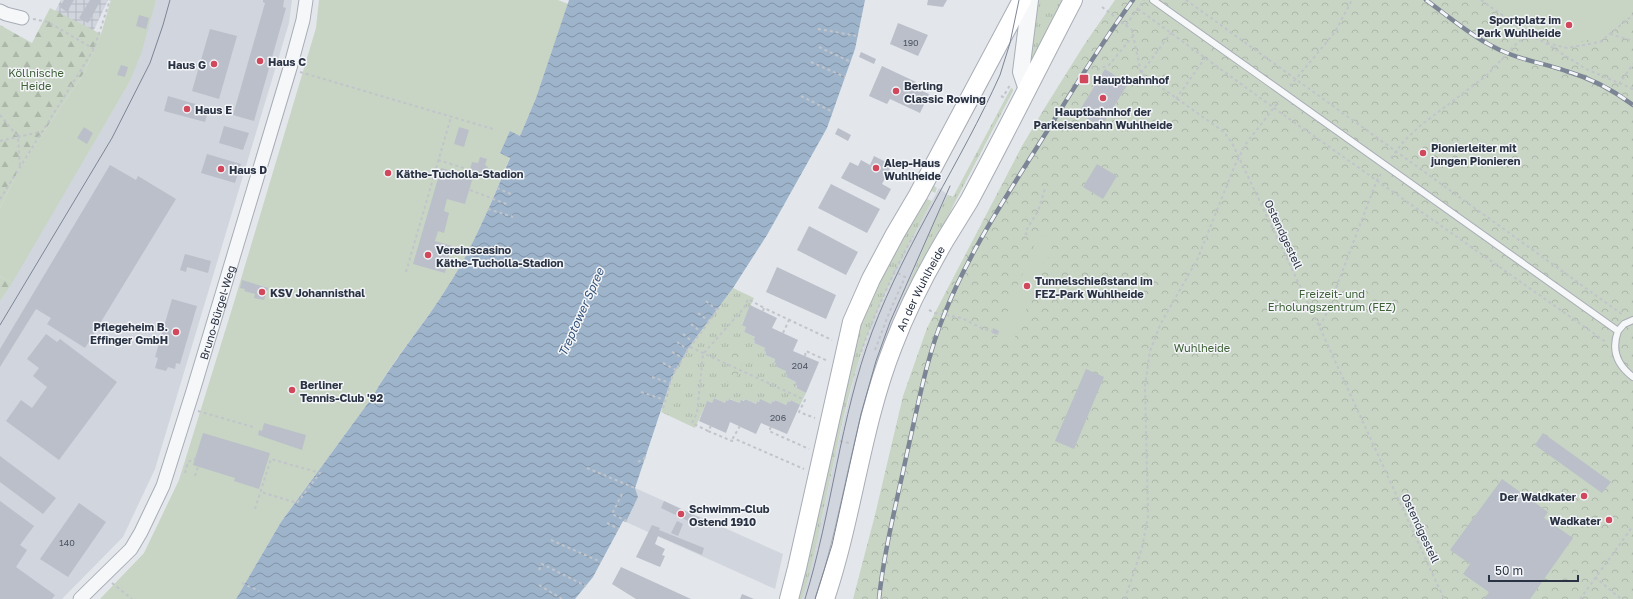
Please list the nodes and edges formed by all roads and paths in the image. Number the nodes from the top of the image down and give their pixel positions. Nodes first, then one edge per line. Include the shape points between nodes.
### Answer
1 (110, 0) edge
2 (306, 0) edge
3 (1022, 0) edge
4 (1030, 0) edge
5 (1073, 0) edge
6 (1144, 0) edge
7 (1153, 0) edge
8 (1186, 0) edge
9 (1352, 0) edge
10 (1481, 0) edge
11 (1102, 7) dead end
12 (1138, 9) junction
13 (0, 11) edge
14 (1633, 14) edge
15 (22, 18) joint
16 (1126, 25) junction
17 (818, 29) dead end
18 (1170, 33) junction
19 (1610, 34) junction
20 (858, 36) dead end
21 (1134, 36) junction
22 (1533, 37) junction
23 (1633, 41) edge
24 (1544, 42) junction
25 (818, 47) dead end
26 (94, 49) junction
27 (1205, 58) junction
28 (811, 62) dead end
29 (851, 62) dead end
30 (1633, 64) edge
31 (290, 68) junction
32 (1098, 70) dead end
33 (1141, 73) junction
34 (846, 77) dead end
35 (1294, 79) junction
36 (1619, 84) junction
37 (1019, 86) junction
38 (1633, 89) edge
39 (1284, 93) junction
40 (802, 96) dead end
41 (1001, 96) dead end
42 (1176, 99) junction
43 (1274, 108) junction
44 (833, 112) dead end
45 (0, 115) edge
46 (451, 117) junction
47 (493, 130) dead end
48 (44, 131) junction
49 (18, 137) junction
50 (0, 141) edge
51 (1397, 151) junction
52 (1239, 158) junction
53 (438, 160) junction
54 (1386, 166) junction
55 (20, 168) junction
56 (467, 169) dead end
57 (1377, 180) junction
58 (497, 188) dead end
59 (1045, 189) dead end
60 (470, 190) dead end
61 (513, 195) dead end
62 (0, 199) edge
63 (509, 204) dead end
64 (488, 209) dead end
65 (513, 217) dead end
66 (916, 229) dead end
67 (1026, 236) dead end
68 (894, 271) junction
69 (406, 272) dead end
70 (706, 301) dead end
71 (929, 310) dead end
72 (698, 313) dead end
73 (709, 320) junction
74 (789, 320) junction
75 (1632, 320) edge
76 (691, 324) dead end
77 (1319, 326) junction
78 (1618, 331) junction
79 (701, 332) junction
80 (783, 333) dead end
81 (998, 333) dead end
82 (683, 334) dead end
83 (832, 340) dead end
84 (677, 342) dead end
85 (693, 342) junction
86 (690, 347) junction
87 (1614, 348) junction
88 (688, 350) junction
89 (672, 352) dead end
90 (861, 353) dead end
91 (704, 354) junction
92 (873, 354) dead end
93 (805, 356) dead end
94 (683, 358) junction
95 (828, 361) dead end
96 (663, 362) dead end
97 (676, 370) junction
98 (652, 377) dead end
99 (1633, 377) edge
100 (670, 383) junction
101 (642, 392) dead end
102 (665, 400) junction
103 (188, 408) junction
104 (662, 408) dead end
105 (815, 418) dead end
106 (711, 426) dead end
107 (740, 426) dead end
108 (253, 427) dead end
109 (771, 427) dead end
110 (708, 431) junction
111 (733, 438) junction
112 (839, 440) dead end
113 (851, 443) dead end
114 (809, 449) dead end
115 (646, 457) dead end
116 (196, 458) dead end
117 (638, 462) dead end
118 (198, 467) dead end
119 (587, 468) dead end
120 (804, 469) dead end
121 (185, 473) dead end
122 (195, 476) dead end
123 (635, 488) dead end
124 (261, 492) junction
125 (622, 494) dead end
126 (255, 509) dead end
127 (627, 521) dead end
128 (608, 523) dead end
129 (1633, 526) edge
130 (620, 528) dead end
131 (551, 540) dead end
132 (601, 562) dead end
133 (539, 570) dead end
134 (105, 575) junction
135 (1595, 577) junction
136 (242, 583) dead end
137 (539, 585) dead end
138 (586, 586) dead end
139 (259, 591) dead end
140 (80, 599) edge
141 (132, 599) edge
142 (562, 599) edge
143 (789, 599) edge
144 (825, 599) edge
145 (1125, 599) edge
146 (1444, 599) edge
147 (1580, 599) edge
148 (1621, 599) edge

1 - 26 path
2 - 31 street, Bruno-Bürgel-Weg
3 - 143 main road via 871,279 852,322
4 - 37 street
5 - 37 main road, An der Wuhlheide
6 - 12 path
7 - 39 lane
8 - 35 path
9 - 35 path via 1335,32
10 - 22 path
11 - 16 path
12 - 16 path
12 - 18 path
13 - 15 street
14 - 19 path
15 - 26 path via 48,22
16 - 21 path
17 - 20 path
18 - 27 path
18 - 33 path
19 - 23 path
19 - 24 path via 1600,42 1567,48
21 - 32 path via 1109,65
21 - 33 path
22 - 24 path
22 - 51 path via 1518,42 1486,76 1430,117
24 - 36 path via 1586,69
25 - 29 path
26 - 48 path
27 - 42 path
27 - 43 path
28 - 34 path
30 - 36 path
31 - 46 path
31 - 103 street, Bruno-Bürgel-Weg
33 - 42 path, Ostendgestell
35 - 39 path
35 - 51 path
36 - 38 path
37 - 41 path
37 - 144 main road, An der Wuhlheide via 968,203 944,240 915,295 893,346 870,416 844,532
39 - 54 lane
40 - 44 path
42 - 52 path, Ostendgestell via 1224,132
43 - 52 path via 1245,145
43 - 57 path
45 - 49 path
46 - 47 path
46 - 53 path
48 - 49 path
48 - 55 path
49 - 50 path
49 - 55 path
51 - 54 path
51 - 75 path
52 - 77 path, Ostendgestell
52 - 145 path via 1198,260 1161,323 1150,351 1145,386 1148,516 1142,548
53 - 56 path
53 - 69 path
54 - 57 path
54 - 78 lane
55 - 62 path
57 - 77 path
57 - 87 path
58 - 61 path
59 - 67 path via 1038,211 1025,232
60 - 63 path
64 - 65 path
66 - 68 path
68 - 90 path
68 - 92 path via 905,277
70 - 73 path via 718,309
71 - 81 path via 962,318
72 - 73 path
73 - 79 path
74 - 80 path
74 - 83 path
74 - 91 path via 763,310 748,299 744,308
75 - 78 lane
76 - 79 path
77 - 146 path, Ostendgestell
78 - 87 lane
79 - 85 path
82 - 85 path
84 - 88 path
85 - 86 path
86 - 88 path
86 - 91 path
87 - 99 lane via 1621,366
88 - 94 path
89 - 94 path
91 - 105 path via 805,400 800,412
91 - 110 path via 697,413 692,423
93 - 95 path via 806,351
94 - 97 path
96 - 97 path
97 - 100 path
98 - 100 path
100 - 102 path
101 - 102 path
102 - 104 path
103 - 108 path
103 - 134 street, Bruno-Bürgel-Weg via 165,480 141,532 131,549
106 - 110 path
107 - 111 path
109 - 114 path via 769,431
110 - 111 path via 732,441
111 - 120 path
112 - 113 path
115 - 117 path
116 - 121 path via 188,462
118 - 122 path
119 - 123 path
124 - 124 path via 297,503 320,473 271,459
124 - 126 path
125 - 127 path via 612,514
128 - 130 path
129 - 135 path
131 - 132 path
133 - 138 path via 542,564
134 - 140 street, Bruno-Bürgel-Weg
134 - 141 path
135 - 147 path
135 - 148 path
136 - 139 path
137 - 142 path

